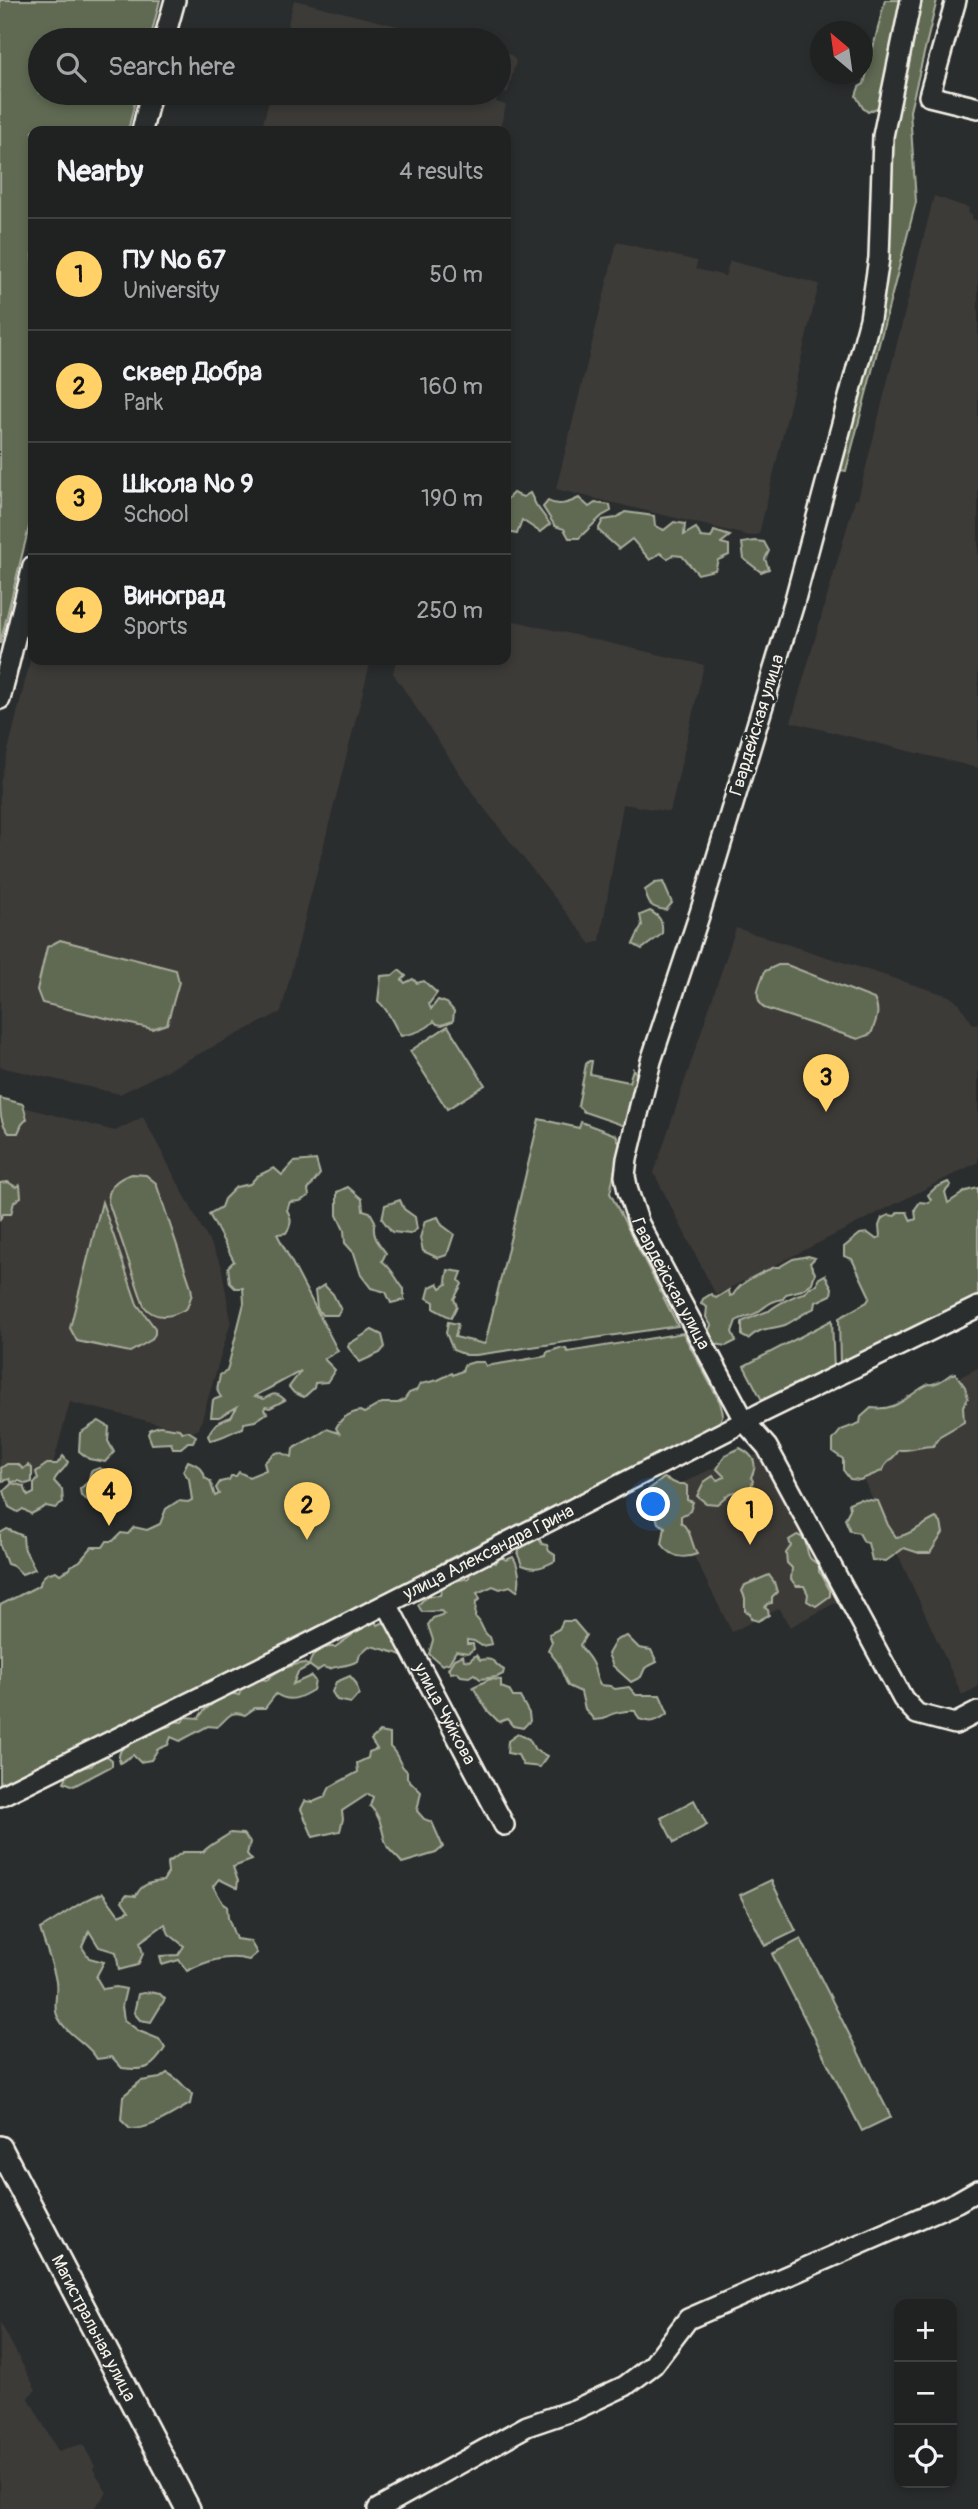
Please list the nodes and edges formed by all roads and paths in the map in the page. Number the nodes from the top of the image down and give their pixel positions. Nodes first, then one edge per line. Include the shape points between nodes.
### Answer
1 (174, 0) edge
2 (911, 0) edge
3 (956, 0) edge
4 (167, 28) edge
5 (148, 105) edge
6 (978, 108) edge
7 (143, 126) edge
8 (28, 586) edge
9 (0, 699) edge
10 (978, 1307) edge
11 (745, 1422) junction
12 (387, 1604) junction
13 (978, 1712) edge
14 (0, 1796) edge
15 (504, 1825) dead end
16 (0, 2148) edge
17 (978, 2190) edge
18 (188, 2509) edge
19 (378, 2509) edge

1 - 4 street
2 - 11 street, Гвардейская улица via 883,136 879,258 870,319 794,603 651,1061 628,1151 626,1183 639,1224
3 - 6 street via 929,96
5 - 7 street
8 - 9 street
10 - 11 street, улица Александра Грина
11 - 12 street, улица Александра Грина
11 - 13 street, Гвардейская улица via 767,1447 903,1699 917,1714 955,1724
12 - 14 street, улица Александра Грина
12 - 15 street, улица Чуйкова
16 - 18 main road, Магистральная улица
17 - 19 street via 688,2319 653,2365 625,2386 527,2426

